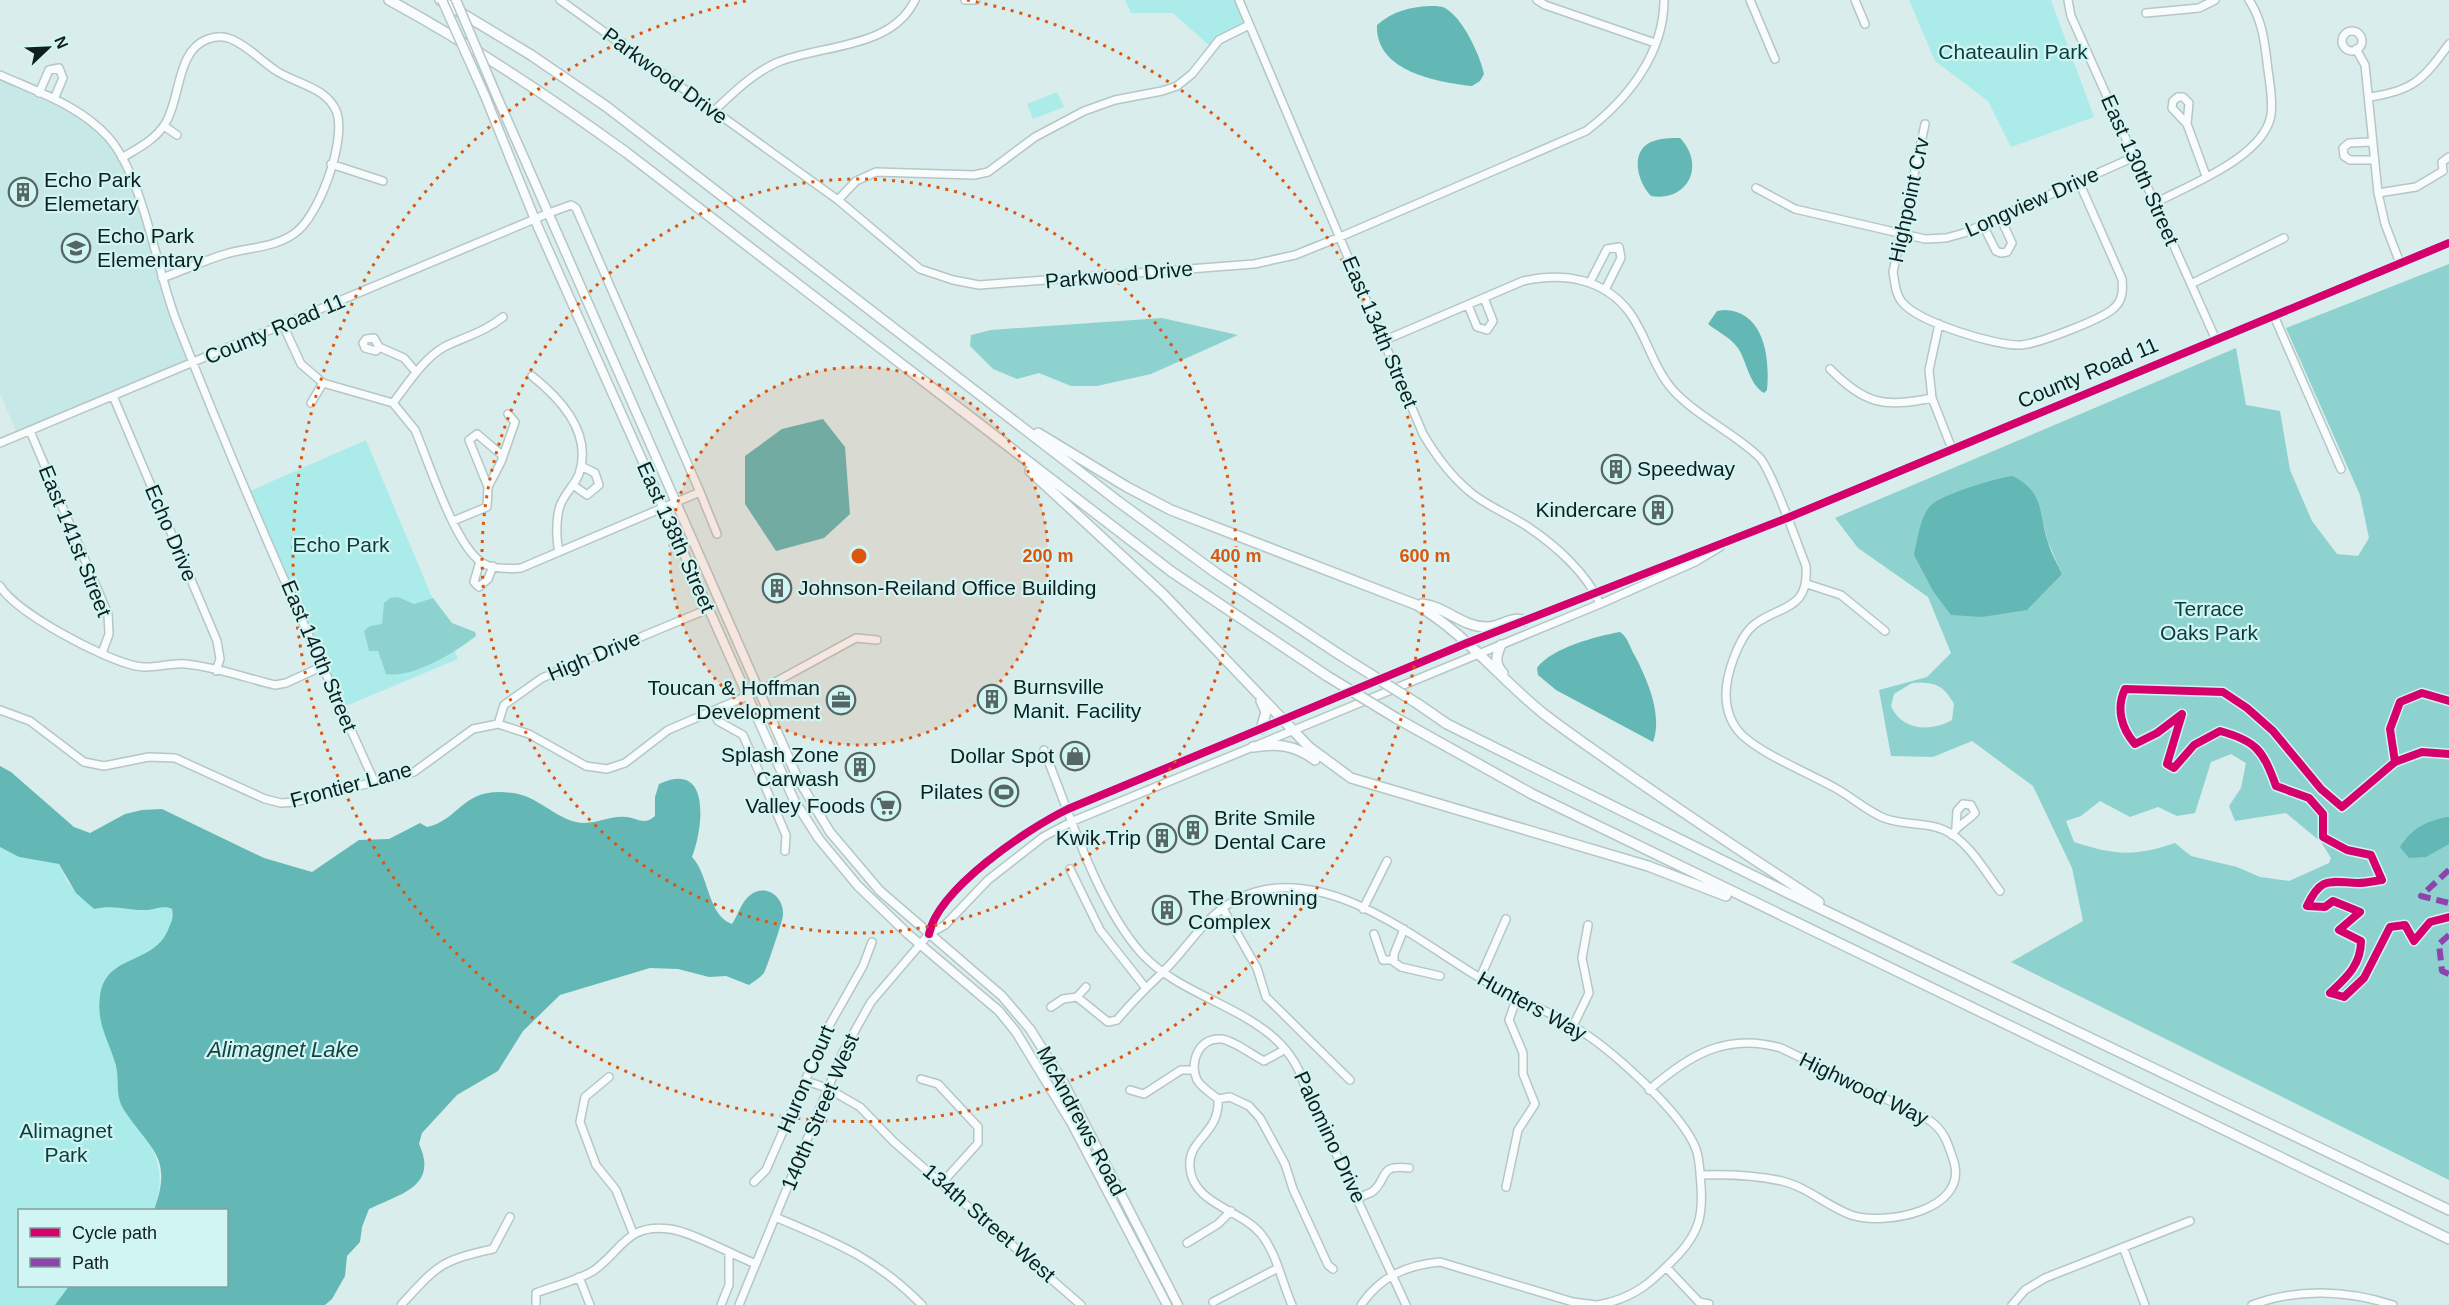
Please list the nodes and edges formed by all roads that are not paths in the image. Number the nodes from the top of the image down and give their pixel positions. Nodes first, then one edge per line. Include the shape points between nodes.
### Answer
1 (389, 0) edge
2 (441, 0) edge
3 (456, 0) edge
4 (560, 0) edge
5 (915, 0) edge
6 (965, 0) edge
7 (976, 0) edge
8 (1239, 0) edge
9 (1537, 0) edge
10 (1664, 0) edge
11 (1750, 0) edge
12 (1855, 0) edge
13 (2067, 0) edge
14 (2215, 0) edge
15 (2249, 0) edge
16 (2146, 12) dead end
17 (1865, 24) dead end
18 (1249, 25) junction
19 (1655, 43) junction
20 (2449, 44) edge
21 (2356, 49) dead end
22 (1775, 59) dead end
23 (0, 75) edge
24 (39, 93) junction
25 (2369, 97) junction
26 (54, 99) junction
27 (714, 111) junction
28 (1925, 124) dead end
29 (2187, 124) dead end
30 (164, 126) junction
31 (177, 135) dead end
32 (2371, 142) junction
33 (2134, 157) junction
34 (2449, 157) edge
35 (122, 158) junction
36 (2373, 160) junction
37 (331, 164) junction
38 (2446, 173) edge
39 (2205, 176) junction
40 (383, 181) dead end
41 (2079, 182) junction
42 (1756, 188) dead end
43 (2378, 194) junction
44 (838, 200) junction
45 (2155, 203) junction
46 (549, 213) junction
47 (2000, 217) junction
48 (534, 219) junction
49 (1983, 225) junction
50 (1902, 234) junction
51 (1340, 237) junction
52 (2284, 238) dead end
53 (2449, 243) edge
54 (2400, 263) junction
55 (162, 278) junction
56 (1590, 282) junction
57 (2191, 284) junction
58 (1605, 290) junction
59 (1484, 298) junction
60 (1468, 305) junction
61 (2274, 316) junction
62 (502, 317) dead end
63 (1939, 324) junction
64 (283, 325) junction
65 (1383, 340) junction
66 (2216, 340) junction
67 (379, 347) dead end
68 (195, 362) junction
69 (1830, 369) dead end
70 (416, 372) junction
71 (532, 376) dead end
72 (323, 383) junction
73 (971, 388) junction
74 (113, 396) junction
75 (1932, 398) junction
76 (311, 403) dead end
77 (393, 403) junction
78 (508, 414) dead end
79 (30, 431) junction
80 (991, 435) junction
81 (0, 443) edge
82 (1952, 449) junction
83 (503, 456) junction
84 (581, 466) junction
85 (2341, 469) dead end
86 (573, 485) junction
87 (488, 487) junction
88 (700, 492) junction
89 (676, 503) junction
90 (663, 509) junction
91 (1787, 518) junction
92 (453, 520) junction
93 (717, 534) dead end
94 (1741, 536) junction
95 (559, 552) junction
96 (480, 561) junction
97 (493, 566) junction
98 (1808, 584) junction
99 (0, 586) edge
100 (1595, 593) junction
101 (1600, 604) junction
102 (1417, 605) junction
103 (708, 609) junction
104 (1524, 621) junction
105 (1885, 631) dead end
106 (877, 640) dead end
107 (1467, 643) junction
108 (1501, 645) junction
109 (102, 652) junction
110 (1480, 654) junction
111 (323, 666) junction
112 (216, 671) junction
113 (1239, 673) junction
114 (759, 691) junction
115 (747, 696) junction
116 (1531, 703) junction
117 (0, 710) edge
118 (713, 711) junction
119 (1283, 719) junction
120 (498, 724) junction
121 (1261, 729) junction
122 (1293, 730) junction
123 (1253, 747) junction
124 (1044, 750) dead end
125 (1351, 777) junction
126 (375, 783) junction
127 (1068, 809) junction
128 (1072, 821) junction
129 (1956, 827) dead end
130 (1952, 835) junction
131 (785, 851) dead end
132 (1387, 861) dead end
133 (1070, 869) dead end
134 (2000, 891) dead end
135 (1222, 907) junction
136 (1363, 909) junction
137 (1776, 914) junction
138 (1506, 919) dead end
139 (1847, 920) junction
140 (1588, 925) dead end
141 (1404, 929) junction
142 (929, 934) junction
143 (1374, 934) dead end
144 (872, 942) dead end
145 (920, 944) junction
146 (1393, 960) junction
147 (1162, 973) junction
148 (1440, 976) dead end
149 (1480, 978) junction
150 (1086, 987) dead end
151 (1145, 987) junction
152 (1077, 997) junction
153 (1517, 997) junction
154 (1051, 1007) dead end
155 (1573, 1026) junction
156 (1284, 1050) junction
157 (1194, 1070) junction
158 (609, 1077) dead end
159 (921, 1079) dead end
160 (1350, 1080) dead end
161 (806, 1081) junction
162 (827, 1088) junction
163 (1130, 1090) dead end
164 (1649, 1090) junction
165 (1218, 1099) junction
166 (1409, 1168) dead end
167 (1700, 1175) junction
168 (754, 1182) dead end
169 (942, 1183) junction
170 (1506, 1187) dead end
171 (1358, 1198) junction
172 (2449, 1210) edge
173 (1231, 1211) junction
174 (510, 1217) dead end
175 (775, 1217) junction
176 (2190, 1221) dead end
177 (633, 1233) junction
178 (2449, 1239) edge
179 (1187, 1243) dead end
180 (2123, 1247) junction
181 (729, 1252) junction
182 (756, 1264) junction
183 (1666, 1267) junction
184 (1278, 1269) junction
185 (1333, 1269) dead end
186 (1393, 1276) junction
187 (579, 1277) junction
188 (1212, 1302) dead end
189 (1709, 1304) edge
190 (401, 1305) edge
191 (536, 1305) edge
192 (590, 1305) edge
193 (721, 1305) edge
194 (739, 1305) edge
195 (922, 1305) edge
196 (1081, 1305) edge
197 (1167, 1305) edge
198 (1178, 1305) edge
199 (1292, 1305) edge
200 (1361, 1305) edge
201 (1406, 1305) edge
202 (1597, 1305) edge
203 (2012, 1305) edge
204 (2145, 1305) edge
205 (2252, 1305) edge
206 (2393, 1305) edge

1 - 80 highway via 445,30 544,93
2 - 48 main road, East 138th Street, bridge
2 - 73 highway via 607,107
3 - 46 main road, East 138th Street, bridge
4 - 27 street, Parkwood Drive
5 - 27 street via 902,19 888,30 775,64 744,82
6 - 7 street
8 - 18 street, East 134th Street
9 - 19 street
10 - 19 street, Parkwood Drive
11 - 22 street
12 - 17 street
13 - 33 street, East 130th Street
14 - 16 street via 2199,8
15 - 39 street via 2263,32 2271,117 2264,135 2252,149
18 - 44 street via 1219,40 1177,86 1084,111 1035,137 988,172 876,172 855,181
18 - 51 street, East 134th Street
19 - 51 street, Parkwood Drive via 1629,92 1586,131
20 - 25 street via 2421,78 2398,93
21 - 25 street via 2365,65
23 - 24 street, East 140th Street
24 - 26 street, East 140th Street
24 - 26 street via 49,70 59,68 63,78
25 - 32 street
26 - 35 street, East 140th Street via 92,122
27 - 44 street, Parkwood Drive
28 - 50 street, Highpoint Crv
29 - 39 street
30 - 31 street
30 - 35 street
30 - 37 street via 191,51 207,39 227,38 330,102 337,114 339,140
32 - 36 street
32 - 36 street via 2349,142 2343,148 2344,156 2350,160
33 - 41 street, Longview Drive
33 - 45 street, East 130th Street
34 - 38 street via 2442,162
35 - 55 street, East 140th Street via 134,181
36 - 43 street
37 - 40 street
37 - 55 street via 315,210 293,235 272,245 225,254
38 - 43 street via 2416,187
39 - 45 street
41 - 47 street, Longview Drive
41 - 63 street, Highpoint Crv via 2122,279 2123,294 2115,308 2046,339 2021,345 1989,342
42 - 50 street, Longview Drive via 1795,209
43 - 54 street
44 - 51 street, Parkwood Drive via 920,269 979,285 1254,264 1295,255
45 - 57 street, East 130th Street
46 - 48 street, County Road 11
46 - 88 street, County Road 11 via 572,205 576,208
46 - 89 main road, East 138th Street
47 - 49 street, Longview Drive
47 - 49 street via 2012,243 2007,252 2001,254 1996,250
48 - 64 street, County Road 11
48 - 90 main road, East 138th Street
49 - 50 street, Longview Drive via 1946,238
50 - 63 street, Highpoint Crv via 1893,272 1897,292 1916,313
51 - 65 street, East 134th Street
52 - 57 street
53 - 54 street, County Road 11
54 - 61 street, County Road 11
55 - 68 street, East 140th Street
56 - 58 street
56 - 58 street via 1607,249 1619,246 1621,258
56 - 59 street via 1544,276
57 - 66 street, East 130th Street
58 - 91 street via 1630,314 1673,391 1761,459
59 - 60 street
59 - 60 street via 1493,321 1487,330 1477,327
60 - 65 street
61 - 66 street, County Road 11
61 - 85 street
62 - 70 street via 493,326 442,348
63 - 75 street via 1929,370
64 - 68 street, County Road 11
64 - 72 street via 301,364
65 - 100 street, East 134th Street via 1438,461 1470,492 1552,544
66 - 82 street, County Road 11
67 - 70 street via 404,358
68 - 74 street, County Road 11
68 - 111 street, East 140th Street
69 - 75 street via 1851,390 1875,401 1902,404
70 - 77 street
71 - 84 street via 566,408 579,434
72 - 76 street
72 - 77 street
73 - 102 highway via 1070,454 1171,510
73 - 139 highway, bridge via 1216,573 1448,724
74 - 79 street, County Road 11
74 - 112 street, Echo Drive via 217,641 220,659
75 - 82 street
77 - 92 street via 415,430
78 - 83 street via 515,422
79 - 81 street, County Road 11
79 - 109 street, East 141st Street via 108,614 109,634
80 - 113 highway via 1163,594
80 - 137 highway, bridge via 1172,572 1327,676 1532,794
82 - 91 street, County Road 11
83 - 87 street
83 - 87 street via 477,434 469,440
84 - 86 street
84 - 86 street via 595,473 599,485 587,495
86 - 95 street via 560,506 556,541
87 - 92 street via 487,507
88 - 89 street
88 - 93 street
89 - 90 street
89 - 114 main road, East 138th Street
90 - 95 street
90 - 103 main road, East 138th Street
91 - 94 street, County Road 11
91 - 98 street via 1806,566
92 - 96 street via 463,544
94 - 100 street
94 - 101 street via 1695,562
95 - 97 street via 521,568
96 - 97 street
96 - 97 street via 474,575 479,587 488,579
98 - 105 street via 1841,594
98 - 130 street via 1796,604 1756,623 1739,642 1726,691 1733,724 1751,742 1882,817 1899,823 1933,825
99 - 109 street via 26,613
100 - 101 street, East 134th Street
100 - 104 street
101 - 108 street
102 - 104 highway via 1425,603 1475,626
102 - 107 highway
103 - 115 main road, East 138th Street
103 - 120 street, High Drive via 542,678 504,705
104 - 107 street
106 - 114 street via 856,638
107 - 110 highway
107 - 119 street
108 - 110 street
108 - 116 highway via 1497,666
109 - 112 street via 137,667 185,664
110 - 116 highway
110 - 122 street
111 - 112 street via 275,685
111 - 126 street, East 140th Street
113 - 119 highway
113 - 121 highway via 1266,712
114 - 115 street
114 - 142 main road, East 138th Street via 798,779 830,832 880,891
115 - 118 street
115 - 145 main road, East 138th Street via 794,800 819,839 858,886
116 - 139 highway via 1691,819
117 - 126 street, Frontier Lane via 30,721 84,762 104,766 149,757 175,758 281,803
118 - 120 street via 668,730 625,763 607,769 586,766 529,734
118 - 131 street via 718,721 743,735 786,835
119 - 121 street
119 - 122 highway
120 - 126 street, Frontier Lane via 473,729 414,772
121 - 127 street
122 - 123 street
122 - 125 highway via 1309,747
123 - 125 highway via 1293,747 1335,773
123 - 128 street
124 - 127 street, Palomino Drive
125 - 137 highway via 1648,866
127 - 128 street, Palomino Drive
127 - 142 street via 990,858 934,916
128 - 142 street via 1014,857 945,925
128 - 147 street, Palomino Drive via 1113,915 1135,946
129 - 130 street
130 - 134 street via 1965,845
132 - 136 street
133 - 151 street via 1100,930
135 - 136 street, Hunters Way via 1256,891 1282,887 1311,889
135 - 147 street, Hunters Way
135 - 160 street via 1257,968 1266,997
136 - 141 street, Hunters Way
137 - 178 highway
138 - 149 street
139 - 172 highway
140 - 155 street via 1582,958 1589,993
141 - 146 street
141 - 149 street, Hunters Way
142 - 145 street, 140th Street West
142 - 198 main road, McAndrews Road via 1002,996 1036,1038 1064,1083
143 - 146 street via 1383,960
144 - 161 street, Huron Court via 863,966 833,1016
145 - 162 street, 140th Street West via 871,1002
145 - 197 main road, McAndrews Road via 999,1011 1030,1051
146 - 148 street via 1401,967
147 - 151 street, Hunters Way
147 - 156 street, Palomino Drive via 1244,1016
149 - 153 street, Hunters Way
150 - 152 street
151 - 152 street, Hunters Way via 1117,1020 1108,1022
152 - 154 street via 1068,997
153 - 155 street, Hunters Way
153 - 170 street via 1509,1020 1523,1053 1523,1074 1535,1104 1518,1130
155 - 164 street, Hunters Way via 1602,1046
156 - 157 street via 1264,1061 1232,1043 1210,1041 1196,1054
156 - 171 street, Palomino Drive via 1299,1067
157 - 163 street via 1181,1070 1144,1094
157 - 165 street via 1198,1082
158 - 177 street via 585,1097 580,1122 596,1165 616,1190
159 - 169 street via 938,1084 978,1127 978,1143
161 - 162 street, 134th Street West
161 - 168 street, Huron Court via 766,1170
162 - 169 street, 134th Street West via 860,1107 892,1145
162 - 175 street, 140th Street West
164 - 167 street, Hunters Way via 1687,1131 1697,1151
164 - 167 street, Highwood Way via 1673,1069 1714,1048 1737,1041 1759,1042 1781,1048 1929,1120 1946,1136 1956,1169 1954,1182 1940,1203 1868,1218 1851,1215 1783,1181 1730,1174
165 - 173 street via 1217,1120 1197,1144 1190,1167 1194,1182 1206,1198
165 - 185 street via 1230,1097 1249,1106 1260,1118
166 - 171 street via 1385,1171 1373,1191
167 - 183 street, Hunters Way via 1699,1226 1691,1241
169 - 196 street, 134th Street West
171 - 186 street, Palomino Drive
173 - 179 street
173 - 184 street via 1261,1235
174 - 190 street via 494,1249 448,1260
175 - 182 street, 140th Street West
175 - 195 street via 864,1257 894,1277
176 - 180 street
177 - 181 street via 653,1227 673,1229
177 - 187 street via 593,1270
180 - 203 street via 2045,1278 2025,1290
180 - 204 street
181 - 182 street
181 - 193 street via 729,1285
182 - 194 street, 140th Street West
183 - 189 street via 1699,1302
183 - 202 street, Hunters Way via 1637,1293
184 - 188 street
184 - 199 street
186 - 200 street, Hunters Way via 1374,1287
186 - 201 street, Palomino Drive
186 - 202 street, Hunters Way via 1424,1263 1440,1262 1573,1302
187 - 191 street via 536,1293
187 - 192 street
205 - 206 street via 2284,1296 2330,1292

